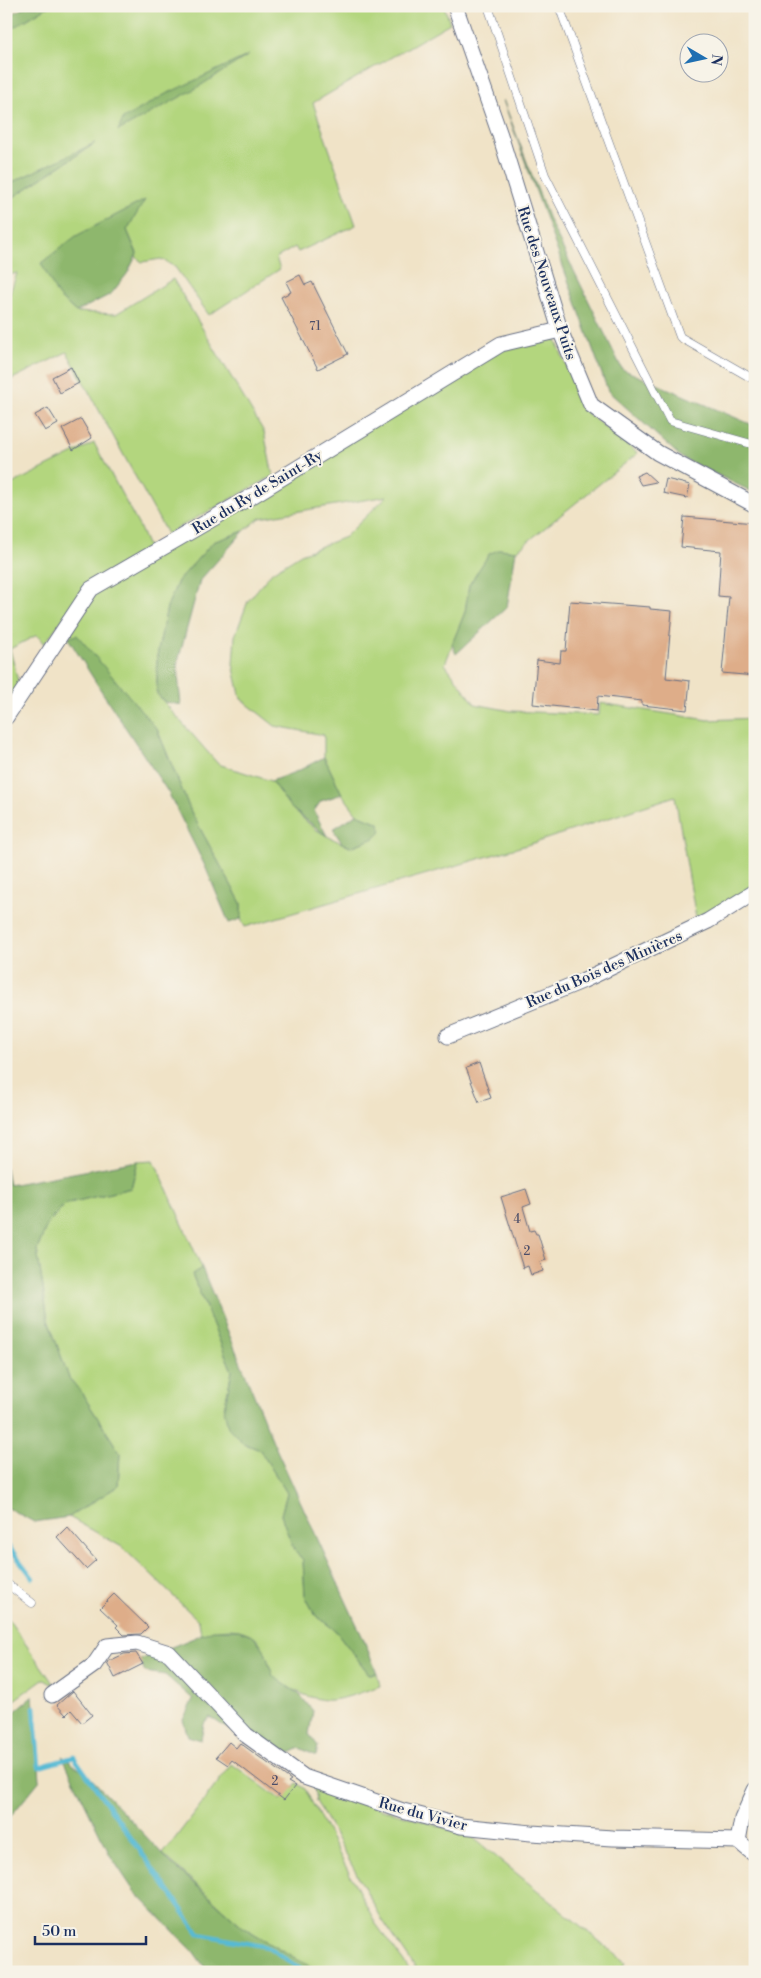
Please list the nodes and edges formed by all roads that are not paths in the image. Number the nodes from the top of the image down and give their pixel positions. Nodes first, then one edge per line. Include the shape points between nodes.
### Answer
1 (455, 6) edge
2 (488, 6) edge
3 (559, 6) edge
4 (560, 330) junction
5 (755, 380) edge
6 (755, 445) edge
7 (755, 505) edge
8 (6, 717) edge
9 (755, 892) edge
10 (448, 1036) dead end
11 (6, 1583) edge
12 (32, 1603) dead end
13 (52, 1695) dead end
14 (755, 1790) edge
15 (738, 1841) junction
16 (755, 1855) edge

1 - 4 street, Rue des Nouveaux Puits via 500,135
2 - 6 lane via 545,175 670,421
3 - 5 lane via 680,337
4 - 7 street, Rue des Nouveaux Puits via 591,405 658,453
4 - 8 street, Rue du Ry de Saint-Ry via 501,344 92,589
9 - 10 street, Rue du Bois des Minières via 708,921 582,981
11 - 12 lane
13 - 15 street, Rue du Vivier via 94,1665 106,1646 137,1643 169,1653 246,1735 304,1777 402,1811 461,1826 522,1832
14 - 15 street via 742,1819
15 - 16 street

